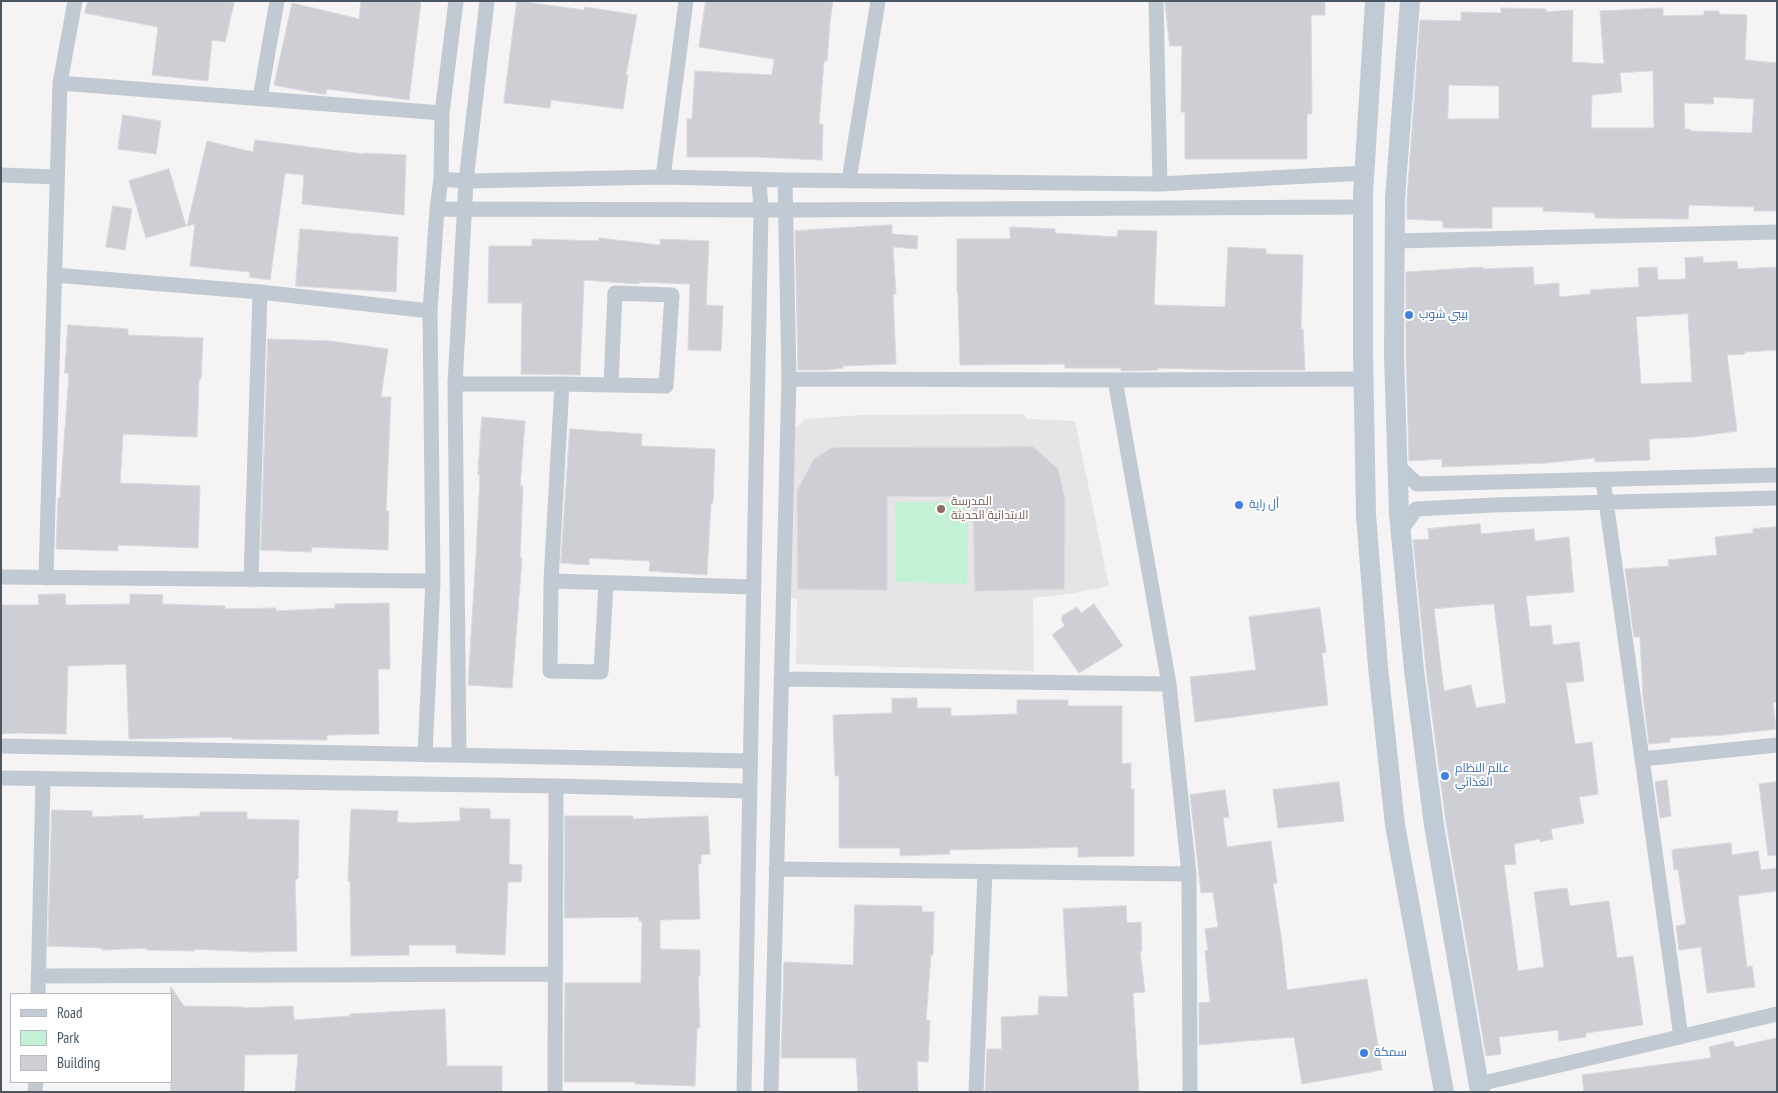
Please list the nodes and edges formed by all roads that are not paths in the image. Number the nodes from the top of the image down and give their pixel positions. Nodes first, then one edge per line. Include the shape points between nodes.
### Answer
1 (75, 1) edge
2 (277, 1) edge
3 (456, 1) edge
4 (487, 1) edge
5 (686, 1) edge
6 (878, 1) edge
7 (1156, 1) edge
8 (1375, 1) edge
9 (1410, 1) edge
10 (60, 83) junction
11 (260, 98) junction
12 (442, 113) junction
13 (1364, 173) junction
14 (1, 175) edge
15 (57, 177) junction
16 (663, 177) junction
17 (441, 179) junction
18 (759, 180) junction
19 (785, 180) junction
20 (849, 180) junction
21 (466, 181) junction
22 (1160, 184) junction
23 (1363, 207) junction
24 (437, 209) junction
25 (465, 209) junction
26 (761, 210) junction
27 (786, 210) junction
28 (1777, 232) edge
29 (1395, 241) junction
30 (54, 275) junction
31 (260, 292) junction
32 (430, 311) junction
33 (789, 379) junction
34 (1364, 379) junction
35 (1116, 380) junction
36 (455, 384) junction
37 (562, 384) junction
38 (611, 384) junction
39 (1397, 465) junction
40 (1777, 475) edge
41 (1603, 480) junction
42 (1777, 498) edge
43 (1606, 502) junction
44 (1400, 532) junction
45 (1, 577) edge
46 (46, 578) junction
47 (251, 580) junction
48 (433, 581) junction
49 (552, 581) junction
50 (606, 583) junction
51 (753, 587) junction
52 (781, 679) junction
53 (1169, 684) junction
54 (1777, 745) edge
55 (1, 746) edge
56 (425, 755) junction
57 (459, 755) junction
58 (1642, 758) junction
59 (749, 761) junction
60 (1, 778) edge
61 (43, 779) junction
62 (556, 786) junction
63 (748, 791) junction
64 (776, 869) junction
65 (985, 872) junction
66 (1189, 874) junction
67 (556, 974) junction
68 (38, 976) junction
69 (38, 993) edge
70 (1777, 1014) edge
71 (1681, 1037) junction
72 (1480, 1088) edge
73 (555, 1092) edge
74 (744, 1092) edge
75 (770, 1092) edge
76 (976, 1092) edge
77 (1190, 1092) edge
78 (1444, 1092) edge

1 - 10 street
2 - 11 street
3 - 12 street
4 - 21 street
5 - 16 street
6 - 20 street
7 - 22 street
8 - 13 main road
9 - 29 main road via 1395,198
10 - 11 street
10 - 15 street
11 - 12 street
12 - 17 street
13 - 22 street
13 - 23 main road
14 - 15 street
15 - 30 street
16 - 18 street
16 - 21 street
17 - 21 street
17 - 24 street
18 - 19 street
18 - 26 street
19 - 20 street
19 - 27 street
20 - 22 street
21 - 25 street
23 - 27 street
23 - 34 main road
24 - 25 street
24 - 32 street
25 - 26 street
25 - 36 street
26 - 27 street
26 - 51 street
27 - 33 street
28 - 29 street
29 - 39 main road
30 - 31 street
30 - 46 street
31 - 32 street
31 - 47 street
32 - 48 street
33 - 35 street
33 - 52 street
34 - 35 street
34 - 78 main road via 1366,515 1394,815
35 - 53 street
36 - 37 street
36 - 57 street
37 - 38 street
37 - 49 street
38 - 38 street via 666,386 672,295 616,293
39 - 41 street via 1417,484
39 - 44 main road
40 - 41 street
41 - 43 street
42 - 43 street
43 - 44 street via 1416,509
43 - 58 street
44 - 72 main road via 1434,824
45 - 46 street
46 - 47 street
47 - 48 street
48 - 56 street
49 - 50 street
49 - 50 street via 550,671 576,672 601,672
50 - 51 street
51 - 59 street
52 - 53 street
52 - 64 street
53 - 66 street
54 - 58 street
55 - 56 street
56 - 57 street
57 - 59 street
58 - 71 street
59 - 63 street
60 - 61 street
61 - 62 street
61 - 68 street
62 - 63 street
62 - 67 street
63 - 74 street
64 - 65 street
64 - 75 street
65 - 66 street
65 - 76 street
66 - 77 street
67 - 68 street
67 - 73 street
68 - 69 street
70 - 71 street
71 - 72 street

